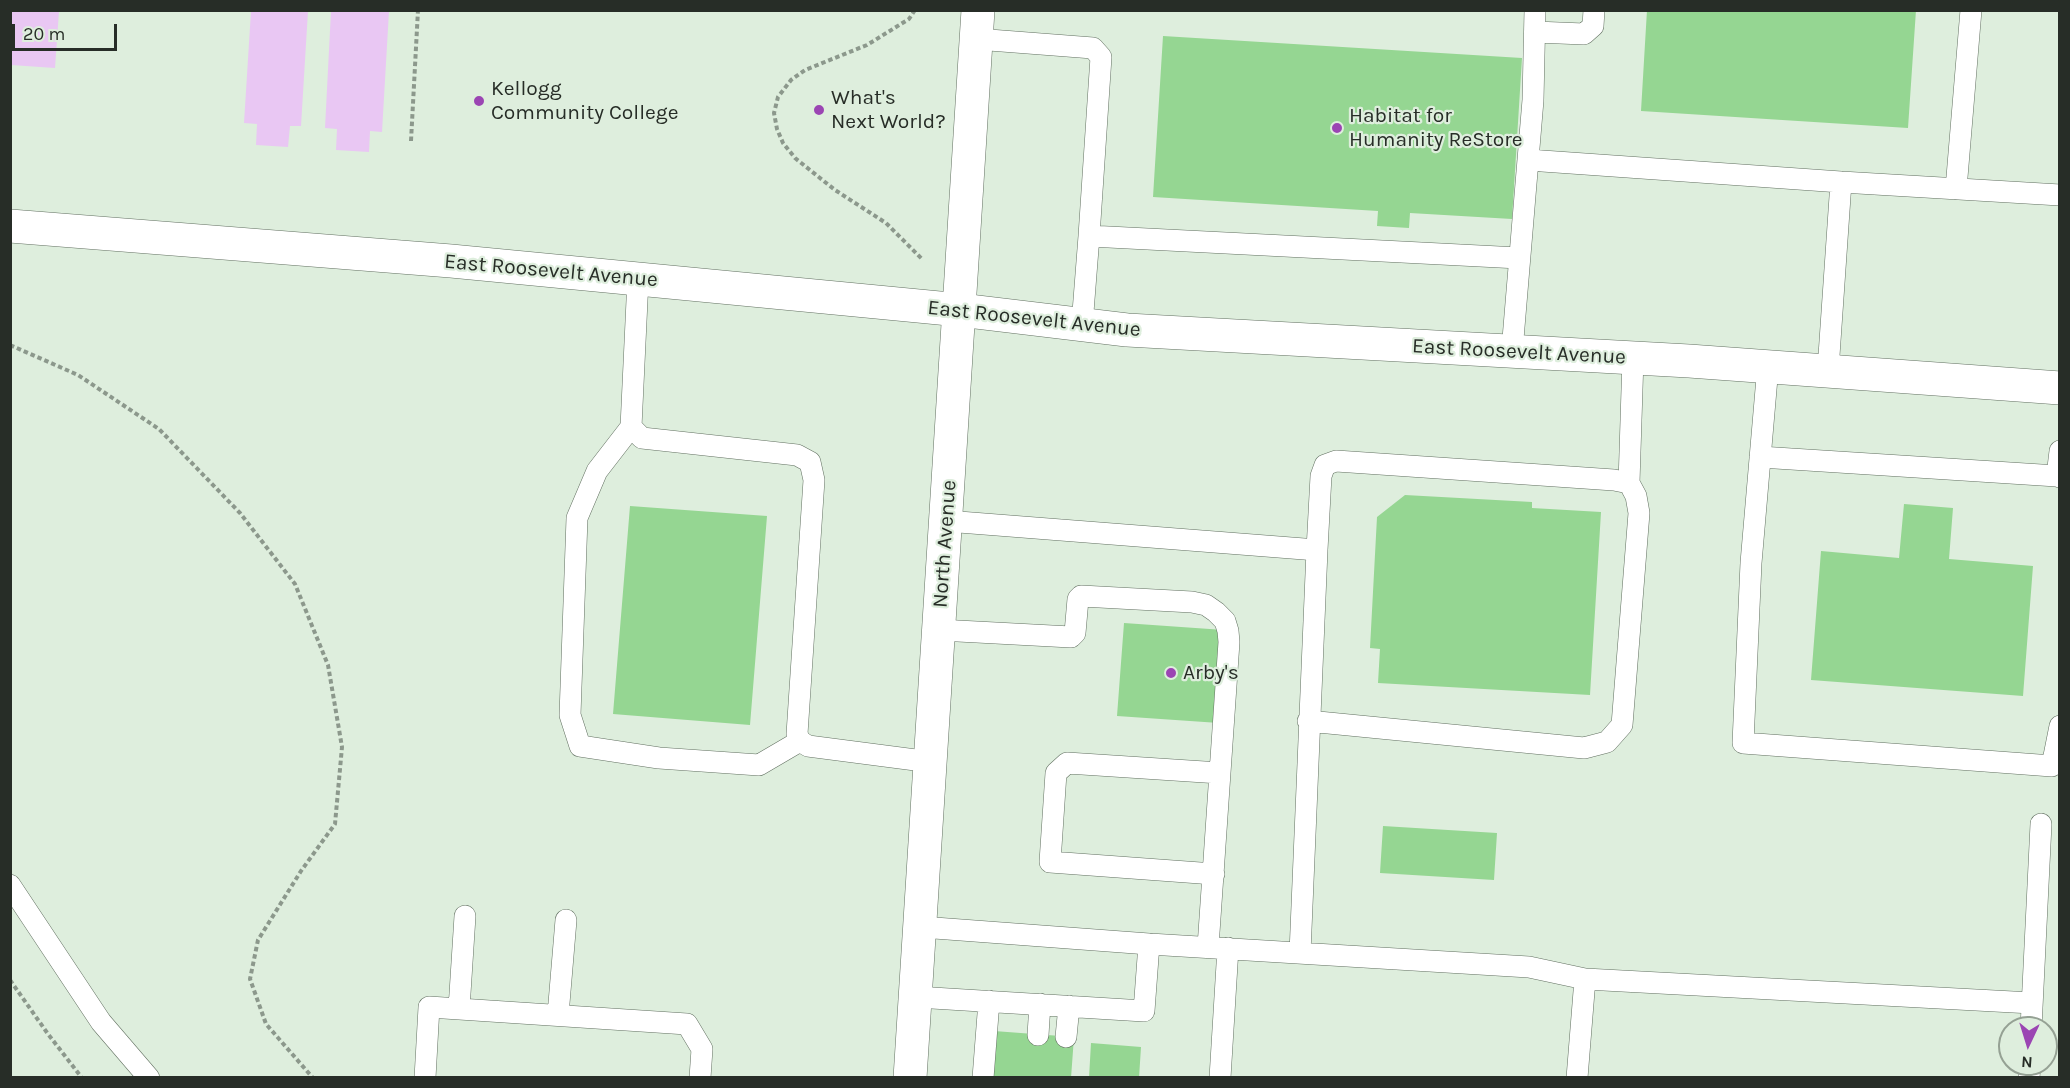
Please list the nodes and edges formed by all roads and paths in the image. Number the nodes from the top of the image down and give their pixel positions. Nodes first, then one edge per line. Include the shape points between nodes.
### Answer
1 (418, 10) edge
2 (915, 10) edge
3 (1535, 10) edge
4 (1594, 10) edge
5 (1971, 10) edge
6 (977, 25) edge
7 (1535, 32) junction
8 (411, 141) dead end
9 (1528, 160) junction
10 (1841, 182) junction
11 (1956, 189) junction
12 (2060, 195) edge
13 (10, 226) edge
14 (1089, 236) junction
15 (1519, 258) junction
16 (923, 260) dead end
17 (638, 279) junction
18 (960, 310) junction
19 (1082, 325) junction
20 (10, 345) edge
21 (1512, 351) junction
22 (1633, 358) junction
23 (1768, 366) junction
24 (1828, 370) junction
25 (2060, 388) edge
26 (631, 427) junction
27 (2060, 450) edge
28 (1760, 457) junction
29 (2058, 477) edge
30 (1629, 483) junction
31 (946, 521) junction
32 (1317, 550) junction
33 (939, 630) junction
34 (1308, 721) junction
35 (2060, 726) edge
36 (800, 741) junction
37 (931, 762) junction
38 (1220, 773) junction
39 (2040, 824) dead end
40 (1214, 874) junction
41 (10, 885) edge
42 (465, 916) dead end
43 (566, 920) dead end
44 (921, 927) junction
45 (1149, 944) junction
46 (1218, 948) junction
47 (1300, 953) junction
48 (1585, 979) junction
49 (10, 980) edge
50 (916, 997) junction
51 (989, 1001) junction
52 (1040, 1004) junction
53 (2032, 1004) junction
54 (1069, 1006) junction
55 (459, 1009) junction
56 (558, 1015) junction
57 (2032, 1016) edge
58 (1038, 1035) dead end
59 (1066, 1036) dead end
60 (82, 1077) edge
61 (149, 1077) edge
62 (313, 1077) edge
63 (425, 1077) edge
64 (700, 1077) edge
65 (910, 1077) edge
66 (983, 1077) edge
67 (1220, 1077) edge
68 (1576, 1077) edge

1 - 8 path
2 - 16 path via 909,19 867,45 805,70 791,80 778,97 774,113 783,143 795,158 886,223
3 - 7 lane
4 - 7 lane via 1593,26 1584,34
5 - 11 lane
6 - 14 lane via 1093,48 1101,57
6 - 18 street, North Avenue
7 - 9 lane
9 - 10 lane
9 - 15 lane
10 - 11 lane
10 - 24 lane
11 - 12 lane
13 - 17 street, East Roosevelt Avenue
14 - 15 lane
14 - 19 lane
15 - 21 lane
17 - 18 street, East Roosevelt Avenue
17 - 26 lane
18 - 19 street, East Roosevelt Avenue
18 - 31 street, North Avenue
19 - 21 street, East Roosevelt Avenue
20 - 62 path via 78,375 159,429 240,513 295,584 304,604 328,665 342,747 335,824 258,940 250,979 266,1024
21 - 22 street, East Roosevelt Avenue
22 - 23 street, East Roosevelt Avenue
22 - 30 lane
23 - 24 street, East Roosevelt Avenue
23 - 28 lane
24 - 25 street, East Roosevelt Avenue
26 - 36 lane via 642,438 797,455 810,462 814,480 797,734
26 - 36 lane via 597,471 577,519 570,715 580,746 659,759 759,765
27 - 29 lane
28 - 29 lane
28 - 35 lane via 1743,743 2052,766
30 - 32 lane via 1336,461 1324,465 1321,476
30 - 34 lane via 1639,513 1622,725 1607,742 1584,748
31 - 32 lane
31 - 33 street, North Avenue
32 - 34 lane
33 - 37 street, North Avenue
33 - 38 lane via 1071,637 1081,596 1206,605 1225,621 1229,642
34 - 47 lane
36 - 37 lane via 808,746
37 - 44 street, North Avenue
38 - 40 lane
38 - 40 lane via 1067,764 1056,773 1050,862
39 - 53 lane
40 - 46 lane
41 - 61 lane via 101,1022
42 - 55 lane
43 - 56 lane
44 - 45 lane
44 - 50 street, North Avenue
45 - 46 lane
45 - 54 lane via 1144,1011
46 - 47 lane
46 - 67 lane
47 - 48 lane via 1529,967
48 - 53 lane
48 - 68 lane
49 - 60 path
50 - 51 lane
50 - 65 street, North Avenue
51 - 52 lane
51 - 66 lane
52 - 54 lane
52 - 58 lane
53 - 57 lane
54 - 59 lane
55 - 56 lane
55 - 63 lane via 429,1007
56 - 64 lane via 687,1024 702,1049

